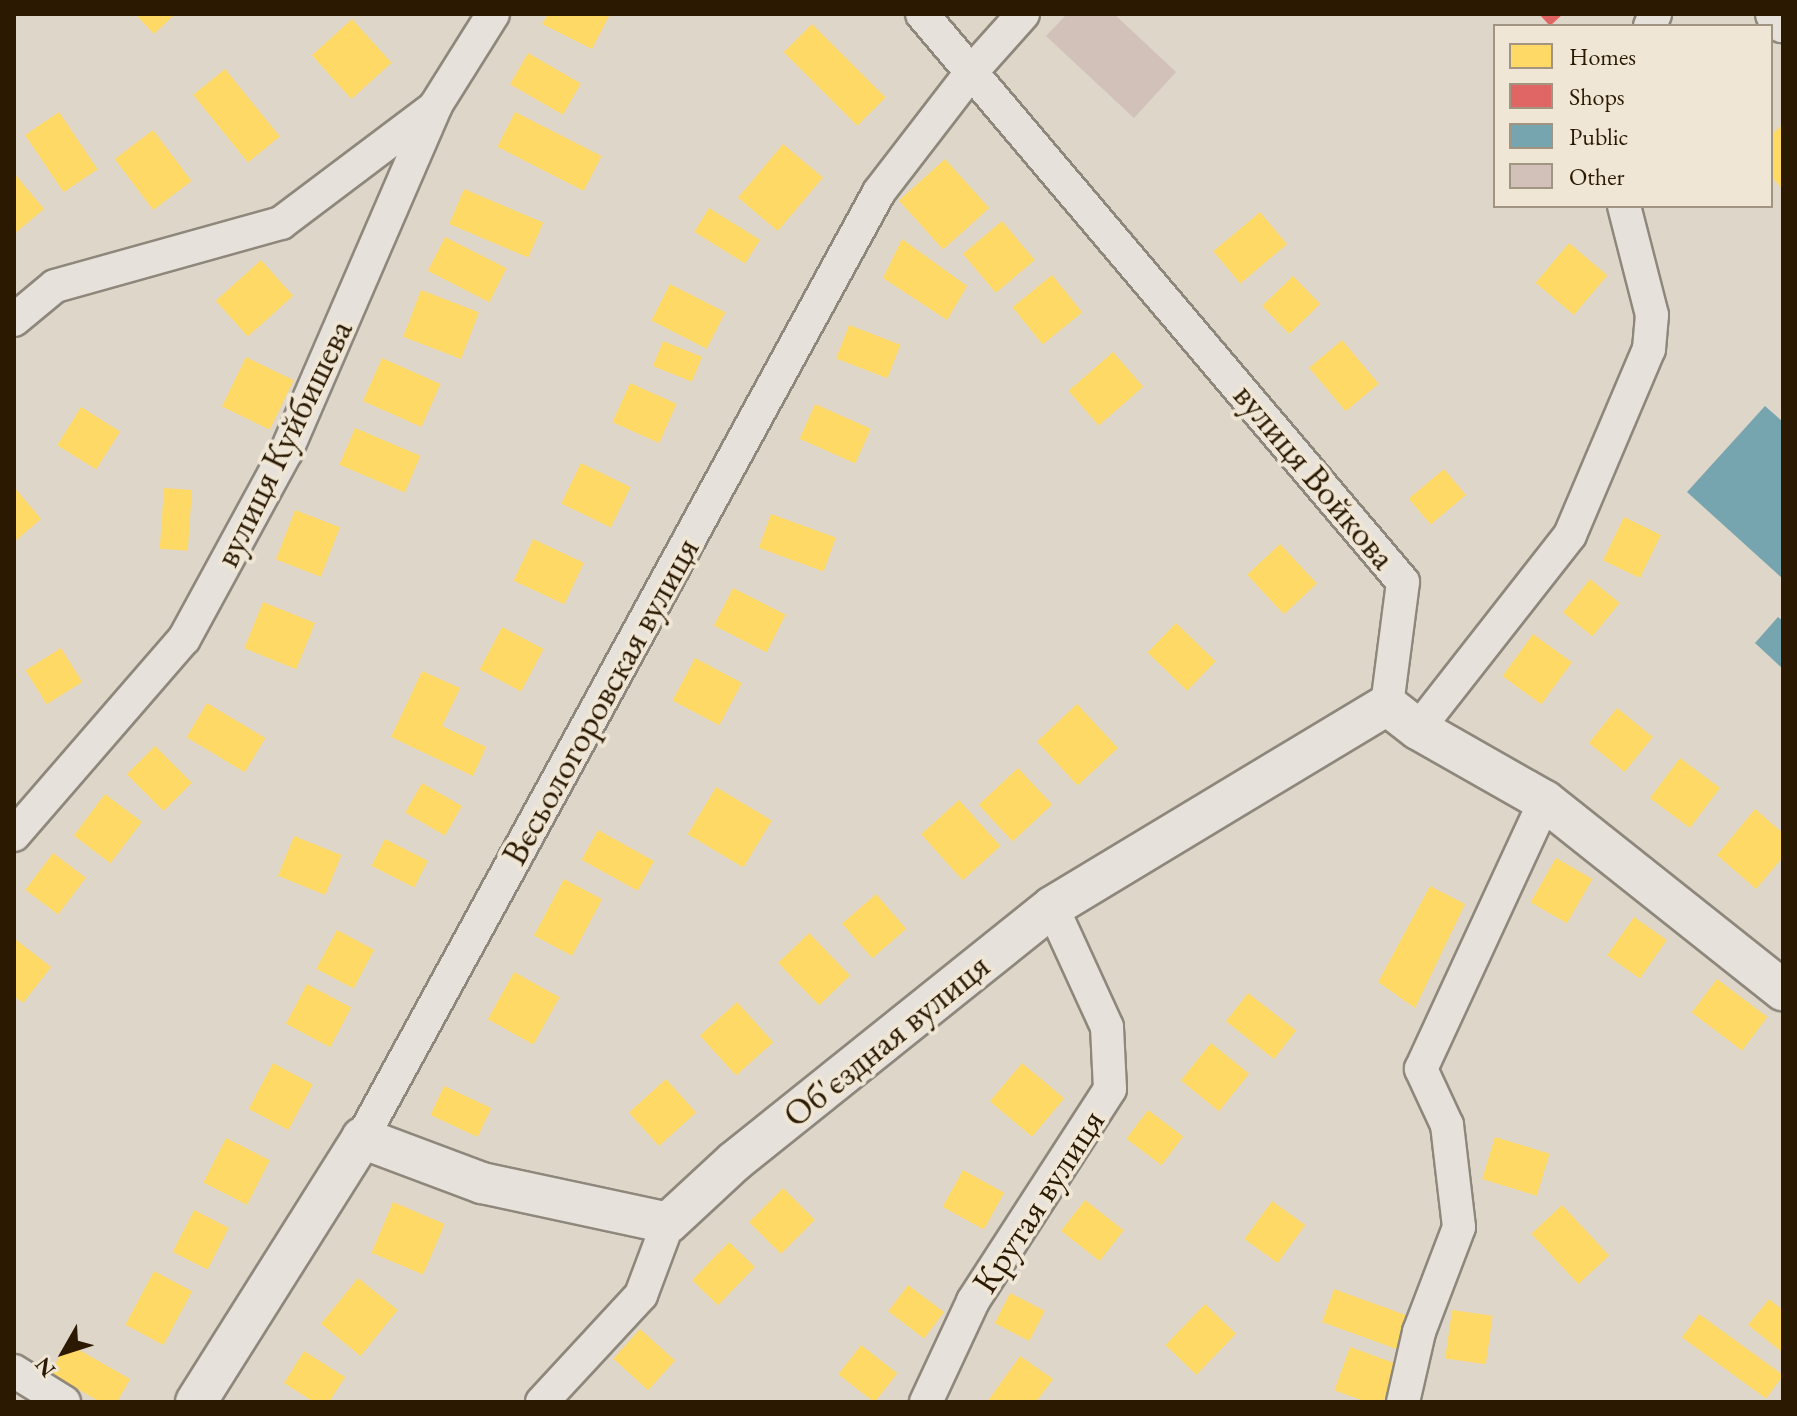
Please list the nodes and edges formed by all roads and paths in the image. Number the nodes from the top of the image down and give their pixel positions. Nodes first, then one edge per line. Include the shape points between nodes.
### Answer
1 (493, 14) edge
2 (922, 14) edge
3 (1023, 14) edge
4 (1776, 14) edge
5 (1783, 22) edge
6 (973, 70) junction
7 (436, 105) junction
8 (1625, 208) edge
9 (14, 320) edge
10 (1387, 705) junction
11 (1418, 729) junction
12 (1545, 801) junction
13 (14, 835) edge
14 (1052, 907) junction
15 (1783, 990) edge
16 (362, 1138) junction
17 (668, 1223) junction
18 (14, 1371) edge
19 (64, 1402) edge
20 (196, 1402) edge
21 (542, 1402) edge
22 (926, 1402) edge
23 (1403, 1402) edge

1 - 7 street, вулиця Куйбишева
2 - 6 street, вулиця Войкова
3 - 6 street, Вєсьологоровская вулиця
4 - 5 street
6 - 10 street, вулиця Войкова via 1403,582
6 - 16 street, Вєсьологоровская вулиця via 879,192
7 - 9 street via 281,223 55,286
7 - 13 street, вулиця Куйбишева via 286,452 184,639
8 - 11 street via 1652,315 1649,349 1570,535
10 - 11 street
10 - 14 street, Об'єздная вулиця
11 - 12 street
12 - 15 street
12 - 23 street via 1421,1069 1447,1125 1459,1227 1419,1332
14 - 17 street, Об'єздная вулиця via 735,1161
14 - 22 street, Крутая вулиця via 1107,1027 1110,1089 973,1301
16 - 17 street via 482,1183
16 - 20 street, Вєсьологоровская вулиця
17 - 21 street via 641,1295
18 - 19 street

